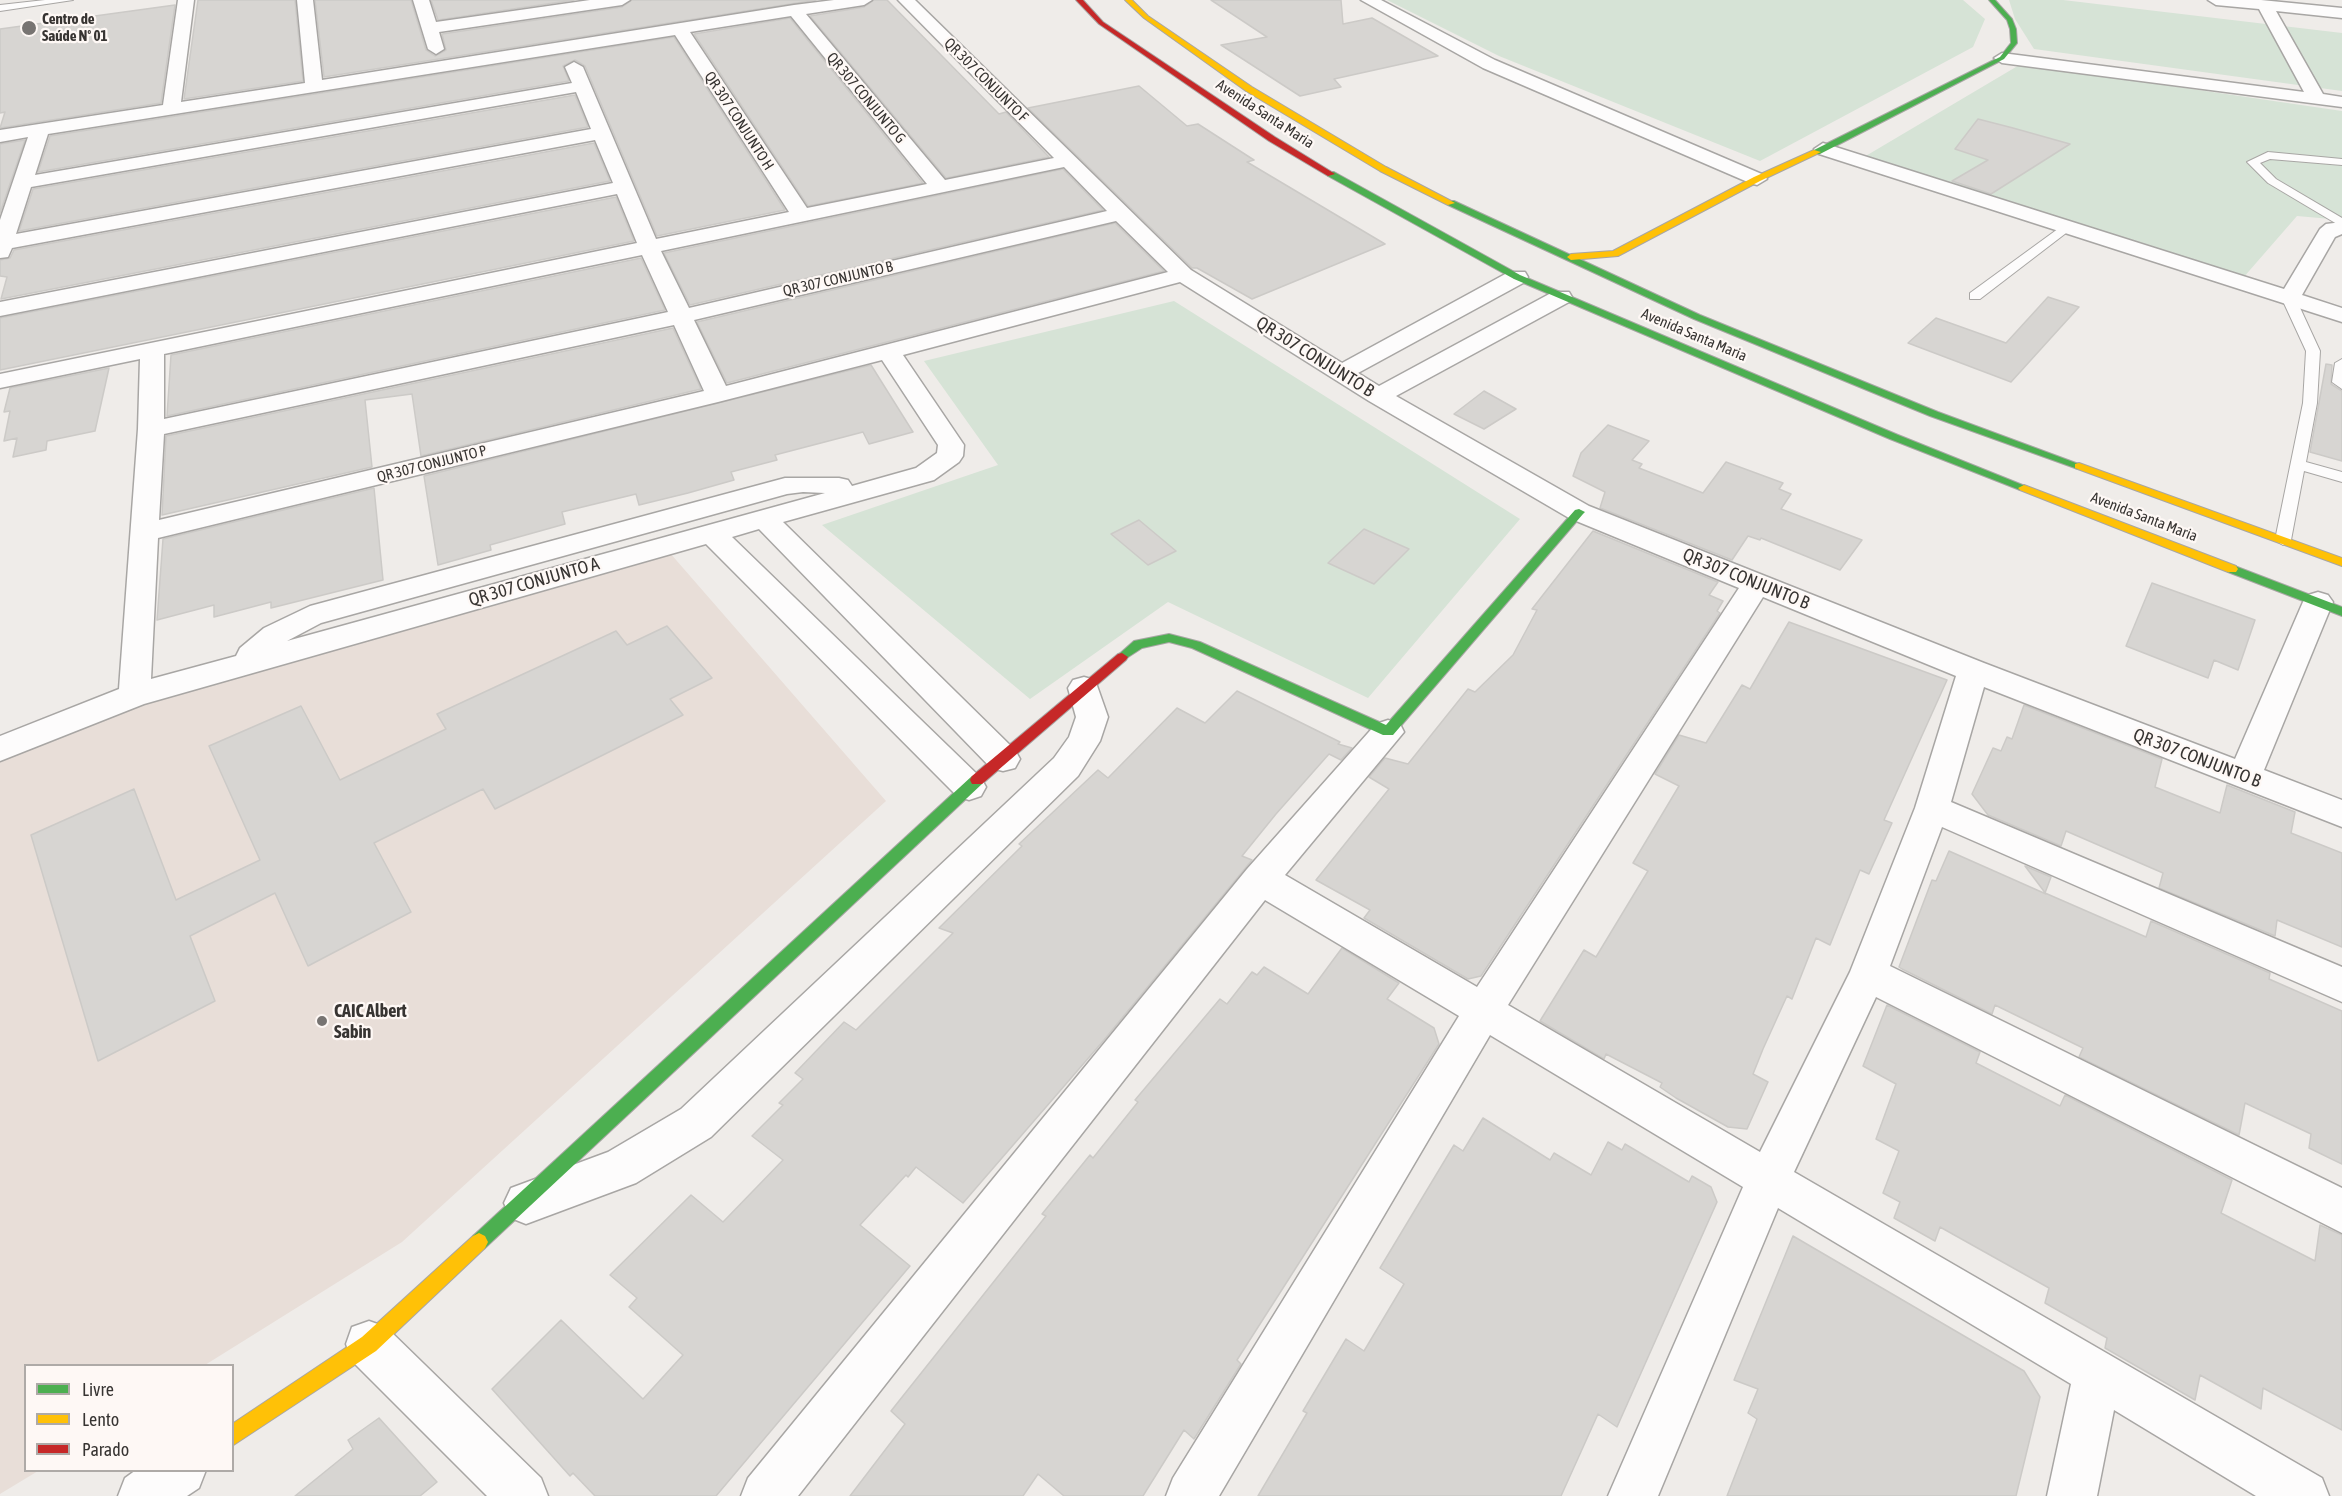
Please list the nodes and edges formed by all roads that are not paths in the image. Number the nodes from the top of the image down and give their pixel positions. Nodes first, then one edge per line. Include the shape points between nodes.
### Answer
1 (68, 0) edge
2 (186, 0) edge
3 (304, 0) edge
4 (421, 0) edge
5 (622, 0) edge
6 (864, 0) edge
7 (906, 0) edge
8 (1079, 0) edge
9 (1128, 0) edge
10 (1369, 0) edge
11 (1986, 0) edge
12 (1992, 0) edge
13 (2216, 0) edge
14 (32, 2) edge
15 (2265, 5) junction
16 (0, 8) edge
17 (794, 10) junction
18 (2002, 12) junction
19 (2342, 13) edge
20 (430, 28) junction
21 (679, 28) junction
22 (565, 47) junction
23 (2002, 58) junction
24 (441, 65) junction
25 (314, 85) junction
26 (582, 86) junction
27 (2316, 98) junction
28 (2342, 102) edge
29 (171, 110) junction
30 (1235, 116) junction
31 (40, 129) junction
32 (601, 133) junction
33 (0, 136) edge
34 (1823, 149) junction
35 (1349, 150) junction
36 (1066, 161) junction
37 (2342, 162) edge
38 (1383, 169) junction
39 (1757, 179) junction
40 (1342, 181) junction
41 (22, 183) junction
42 (939, 186) junction
43 (624, 187) junction
44 (800, 214) junction
45 (1118, 214) junction
46 (2342, 223) edge
47 (2066, 227) junction
48 (2342, 228) edge
49 (1, 247) edge
50 (649, 247) junction
51 (1615, 254) junction
52 (1565, 257) junction
53 (1183, 275) junction
54 (1517, 278) junction
55 (1621, 282) junction
56 (1975, 296) dead end
57 (1561, 297) junction
58 (2289, 299) junction
59 (0, 309) edge
60 (2342, 315) edge
61 (682, 316) junction
62 (152, 350) junction
63 (889, 352) junction
64 (2342, 363) edge
65 (1341, 373) junction
66 (0, 381) edge
67 (2342, 385) edge
68 (718, 394) junction
69 (1378, 396) junction
70 (1934, 414) junction
71 (151, 429) junction
72 (1894, 437) junction
73 (2001, 440) junction
74 (2296, 464) junction
75 (1972, 468) junction
76 (2342, 477) edge
77 (867, 489) junction
78 (1579, 512) junction
79 (763, 518) junction
80 (146, 532) junction
81 (710, 532) junction
82 (2283, 540) junction
83 (2342, 562) edge
84 (1757, 583) junction
85 (2330, 607) edge
86 (241, 665) junction
87 (1973, 671) junction
88 (1084, 688) junction
89 (134, 695) junction
90 (1388, 732) junction
91 (0, 749) edge
92 (1003, 759) junction
93 (2245, 776) junction
94 (969, 787) junction
95 (1932, 808) junction
96 (2342, 814) edge
97 (1260, 879) junction
98 (1868, 974) junction
99 (2342, 985) edge
100 (1484, 1010) junction
101 (1769, 1178) junction
102 (519, 1205) junction
103 (2342, 1211) edge
104 (369, 1344) junction
105 (2097, 1374) junction
106 (234, 1435) edge
107 (178, 1472) edge
108 (143, 1496) edge
109 (523, 1496) edge
110 (766, 1496) edge
111 (1191, 1496) edge
112 (1634, 1496) edge
113 (2072, 1496) edge
114 (2304, 1496) edge

1 - 14 lane
2 - 29 street
3 - 25 street
4 - 20 street
5 - 20 street
6 - 17 street
7 - 36 street, QR 307 CONJUNTO F
8 - 30 main road, Avenida Santa Maria via 1101,23
9 - 35 main road, Avenida Santa Maria via 1146,17 1249,89
10 - 39 street via 1489,64
11 - 18 main road
12 - 18 main road
13 - 15 street
14 - 16 lane
15 - 19 street
15 - 27 street
17 - 21 street
17 - 42 street, QR 307 CONJUNTO G
18 - 23 main road via 2010,20 2014,43
20 - 24 street
21 - 22 street
21 - 44 street, QR 307 CONJUNTO H
22 - 24 street
22 - 26 street
23 - 27 street
23 - 34 main road
24 - 25 street
25 - 29 street
26 - 32 street
26 - 41 street
27 - 28 street
29 - 31 street
30 - 35 main road via 1320,154
30 - 40 main road, Avenida Santa Maria
31 - 33 street
31 - 41 street
32 - 43 street
32 - 49 street
34 - 39 main road
34 - 47 street
35 - 38 main road, Avenida Santa Maria
36 - 42 street
36 - 45 street, QR 307 CONJUNTO F
37 - 46 lane via 2268,155 2253,162 2272,182
38 - 40 main road
38 - 52 main road, Avenida Santa Maria
39 - 51 main road
40 - 54 main road, Avenida Santa Maria
41 - 49 street
42 - 44 street
43 - 50 street
43 - 59 street
44 - 50 street
45 - 53 street, QR 307 CONJUNTO B
45 - 61 street, QR 307 CONJUNTO B
47 - 56 lane
47 - 58 street
48 - 58 street via 2327,232
50 - 61 street
50 - 62 street
51 - 52 main road
51 - 55 main road
52 - 55 main road, Avenida Santa Maria
53 - 63 street
53 - 65 street, QR 307 CONJUNTO B
54 - 57 main road, Avenida Santa Maria
54 - 65 street
55 - 70 main road, Avenida Santa Maria
57 - 69 street
57 - 72 main road, Avenida Santa Maria
58 - 60 street
58 - 74 lane via 2313,351 2310,403
61 - 68 street
61 - 71 street, QR 307 CONJUNTO B
62 - 66 street
62 - 71 street
63 - 68 street
63 - 77 street, QR 307 CONJUNTO A via 951,445 950,456 925,474
64 - 67 lane
65 - 69 street, QR 307 CONJUNTO B
68 - 80 street, QR 307 CONJUNTO P
69 - 78 street, QR 307 CONJUNTO B
70 - 72 main road
70 - 73 main road, Avenida Santa Maria
71 - 80 street
72 - 75 main road, Avenida Santa Maria
73 - 75 main road
73 - 82 main road, Avenida Santa Maria
74 - 76 lane
74 - 82 lane
75 - 85 main road, Avenida Santa Maria
77 - 79 street, QR 307 CONJUNTO A
77 - 86 street via 821,484 785,486 310,616 275,635
78 - 84 street, QR 307 CONJUNTO B
78 - 90 main road
79 - 81 street, QR 307 CONJUNTO A
79 - 92 street
80 - 89 street
81 - 86 street, QR 307 CONJUNTO A
81 - 94 street
82 - 83 main road, Avenida Santa Maria
84 - 87 street, QR 307 CONJUNTO B
84 - 100 street
85 - 93 street
86 - 89 street, QR 307 CONJUNTO A
87 - 93 street, QR 307 CONJUNTO B
87 - 95 street
88 - 90 main road via 1138,644 1169,638 1196,645
88 - 92 main road
88 - 102 street via 1092,717 1084,741 1066,767 696,1123 621,1168
89 - 91 street, QR 307 CONJUNTO A
90 - 97 street
92 - 94 main road
93 - 96 street, QR 307 CONJUNTO B
94 - 102 main road
95 - 98 street
95 - 99 street
97 - 100 street
97 - 110 street
98 - 101 street
98 - 103 street
100 - 101 street
100 - 111 street
101 - 105 street
101 - 112 street
102 - 104 main road
104 - 106 main road
104 - 109 street
105 - 113 street
105 - 114 street
107 - 108 street

